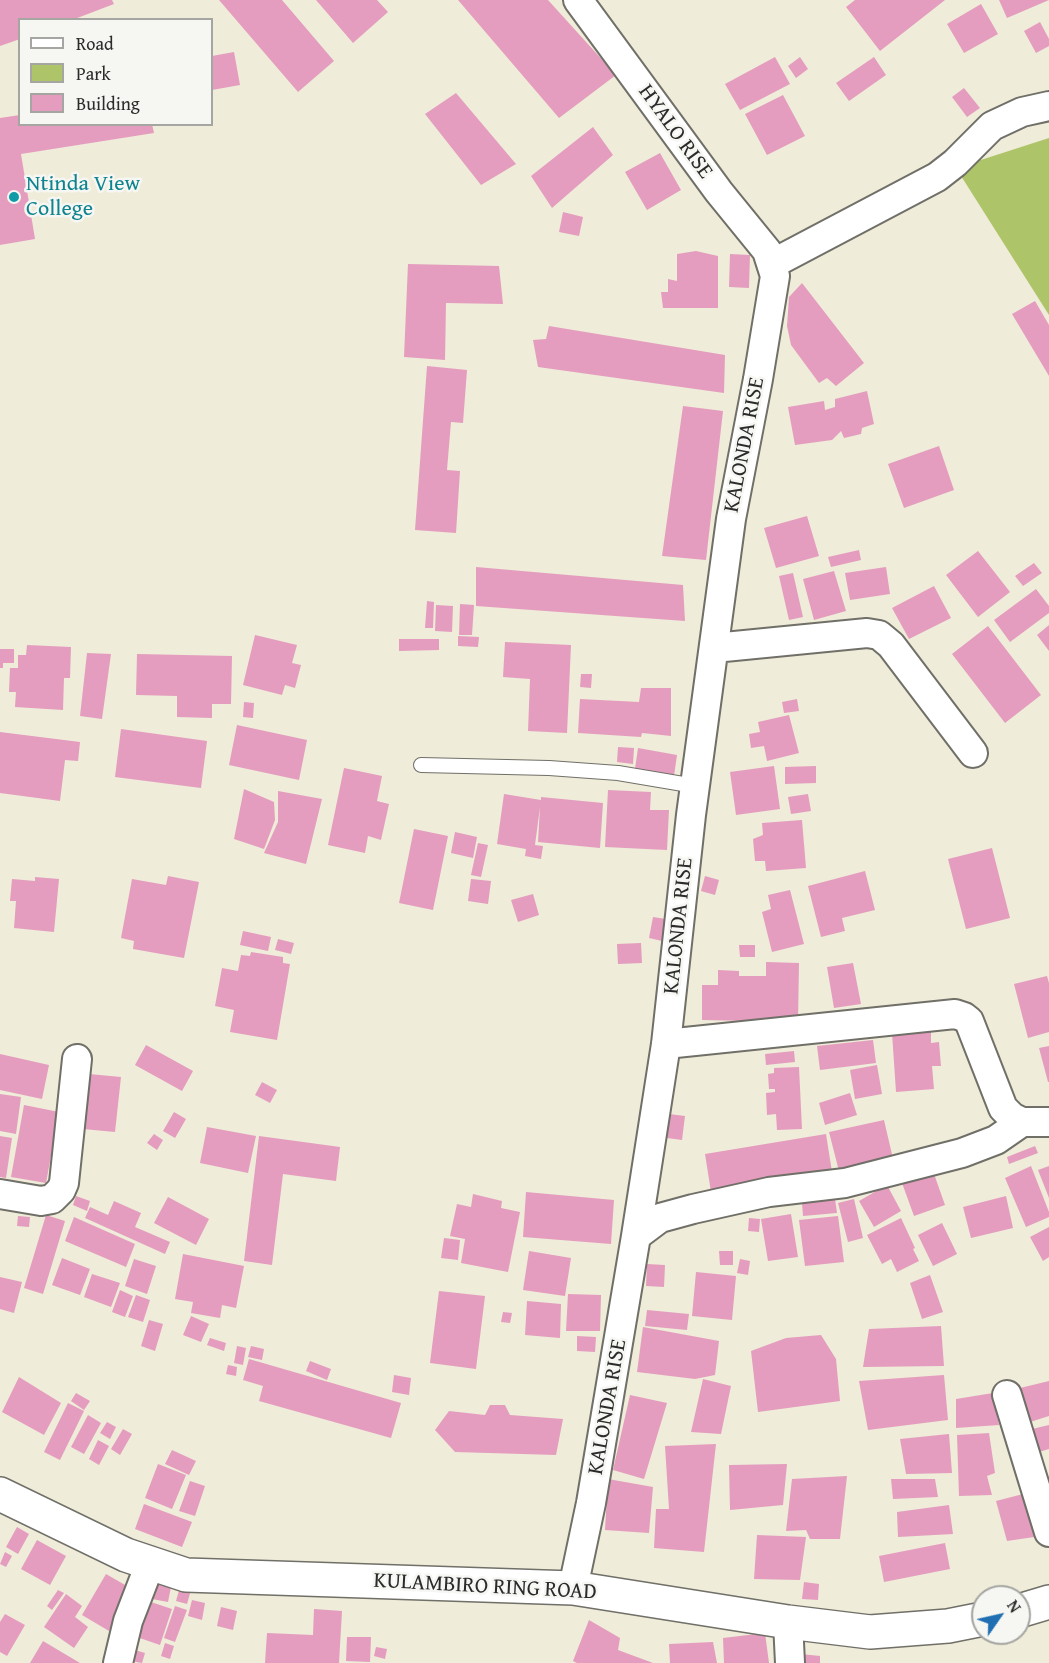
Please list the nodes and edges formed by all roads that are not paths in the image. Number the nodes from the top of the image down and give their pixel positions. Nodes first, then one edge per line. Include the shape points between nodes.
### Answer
1 (578, 0) edge
2 (1049, 106) edge
3 (772, 264) junction
4 (714, 648) junction
5 (973, 753) dead end
6 (421, 765) dead end
7 (695, 786) junction
8 (666, 1044) junction
9 (77, 1059) dead end
10 (1035, 1122) edge
11 (0, 1194) edge
12 (636, 1236) junction
13 (1007, 1395) dead end
14 (0, 1494) edge
15 (1049, 1532) edge
16 (150, 1564) junction
17 (573, 1588) junction
18 (1049, 1602) edge
19 (1031, 1607) edge
20 (971, 1621) edge
21 (788, 1622) junction
22 (118, 1663) edge
23 (790, 1663) edge

1 - 3 street, HYALO RISE
2 - 3 street via 1022,112 992,126 937,177
3 - 4 street, KALONDA RISE via 775,276 731,519
4 - 5 street via 879,635 891,645
4 - 7 street, KALONDA RISE
6 - 7 lane via 618,773
7 - 8 street, KALONDA RISE
8 - 10 street via 955,1014 969,1021 1003,1108 1012,1117
8 - 12 street, KALONDA RISE
9 - 11 street via 61,1190 52,1199 41,1201
10 - 12 street via 962,1153 845,1183 770,1192 660,1218
12 - 17 street, KALONDA RISE
13 - 15 street
14 - 16 street, KULAMBIRO RING ROAD
16 - 17 street, KULAMBIRO RING ROAD via 186,1575
16 - 22 street via 128,1621
17 - 21 street, KULAMBIRO RING ROAD
18 - 19 street
20 - 21 street, KULAMBIRO RING ROAD via 870,1632
21 - 23 street

